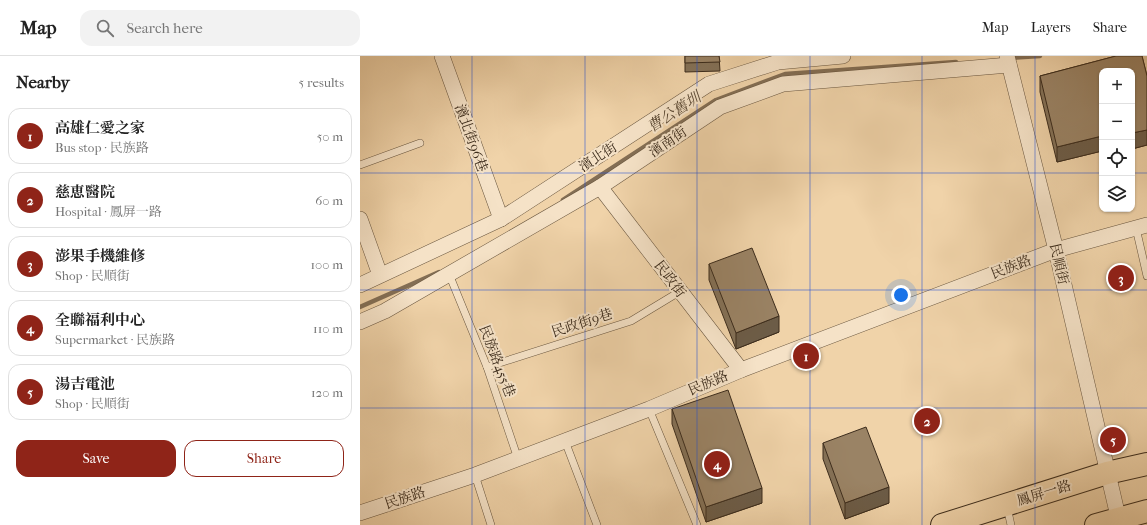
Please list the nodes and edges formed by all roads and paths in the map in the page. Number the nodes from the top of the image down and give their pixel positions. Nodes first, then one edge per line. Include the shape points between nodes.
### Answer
1 (442, 56) edge
2 (843, 56) edge
3 (1008, 60) edge
4 (420, 143) dead end
5 (360, 165) edge
6 (600, 187) junction
7 (360, 219) edge
8 (501, 219) junction
9 (1141, 227) edge
10 (1056, 250) junction
11 (449, 274) junction
12 (380, 275) junction
13 (1147, 276) edge
14 (360, 284) edge
15 (679, 292) junction
16 (360, 322) edge
17 (487, 367) junction
18 (741, 370) junction
19 (649, 409) junction
20 (565, 441) junction
21 (518, 458) junction
22 (1147, 464) edge
23 (1108, 473) junction
24 (475, 475) junction
25 (1147, 511) edge
26 (360, 513) edge
27 (1009, 515) edge
28 (1119, 522) edge
29 (492, 525) edge
30 (597, 525) edge
31 (697, 525) edge
32 (942, 525) edge
33 (1096, 525) edge

1 - 8 street, 濱北街96巷
2 - 8 street, 濱北街 via 778,62 709,84
3 - 6 street, 濱南街 via 783,84 720,107
3 - 10 street, 民順街
4 - 5 lane
6 - 11 street, 濱南街
6 - 15 street, 民政街
7 - 12 street
8 - 12 street, 濱北街
9 - 10 street, 民族路
9 - 13 lane
10 - 18 street, 民族路
10 - 23 street, 民順街
11 - 16 street, 濱南街 via 385,311
11 - 17 lane, 民族路455巷
12 - 14 street, 濱北街
15 - 17 lane, 民政街9巷 via 631,321
15 - 18 street, 民政街
17 - 21 lane, 民族路455巷
18 - 19 street, 民族路
19 - 20 street, 民族路
19 - 31 lane
20 - 21 street, 民族路
20 - 30 lane
21 - 24 street, 民族路
22 - 23 main road, 鳳屏一路
23 - 27 main road, 鳳屏一路
23 - 28 street, 民順街
24 - 26 street, 民族路
24 - 29 lane
25 - 28 main road
27 - 32 main road, 鳳屏一路
28 - 33 main road

